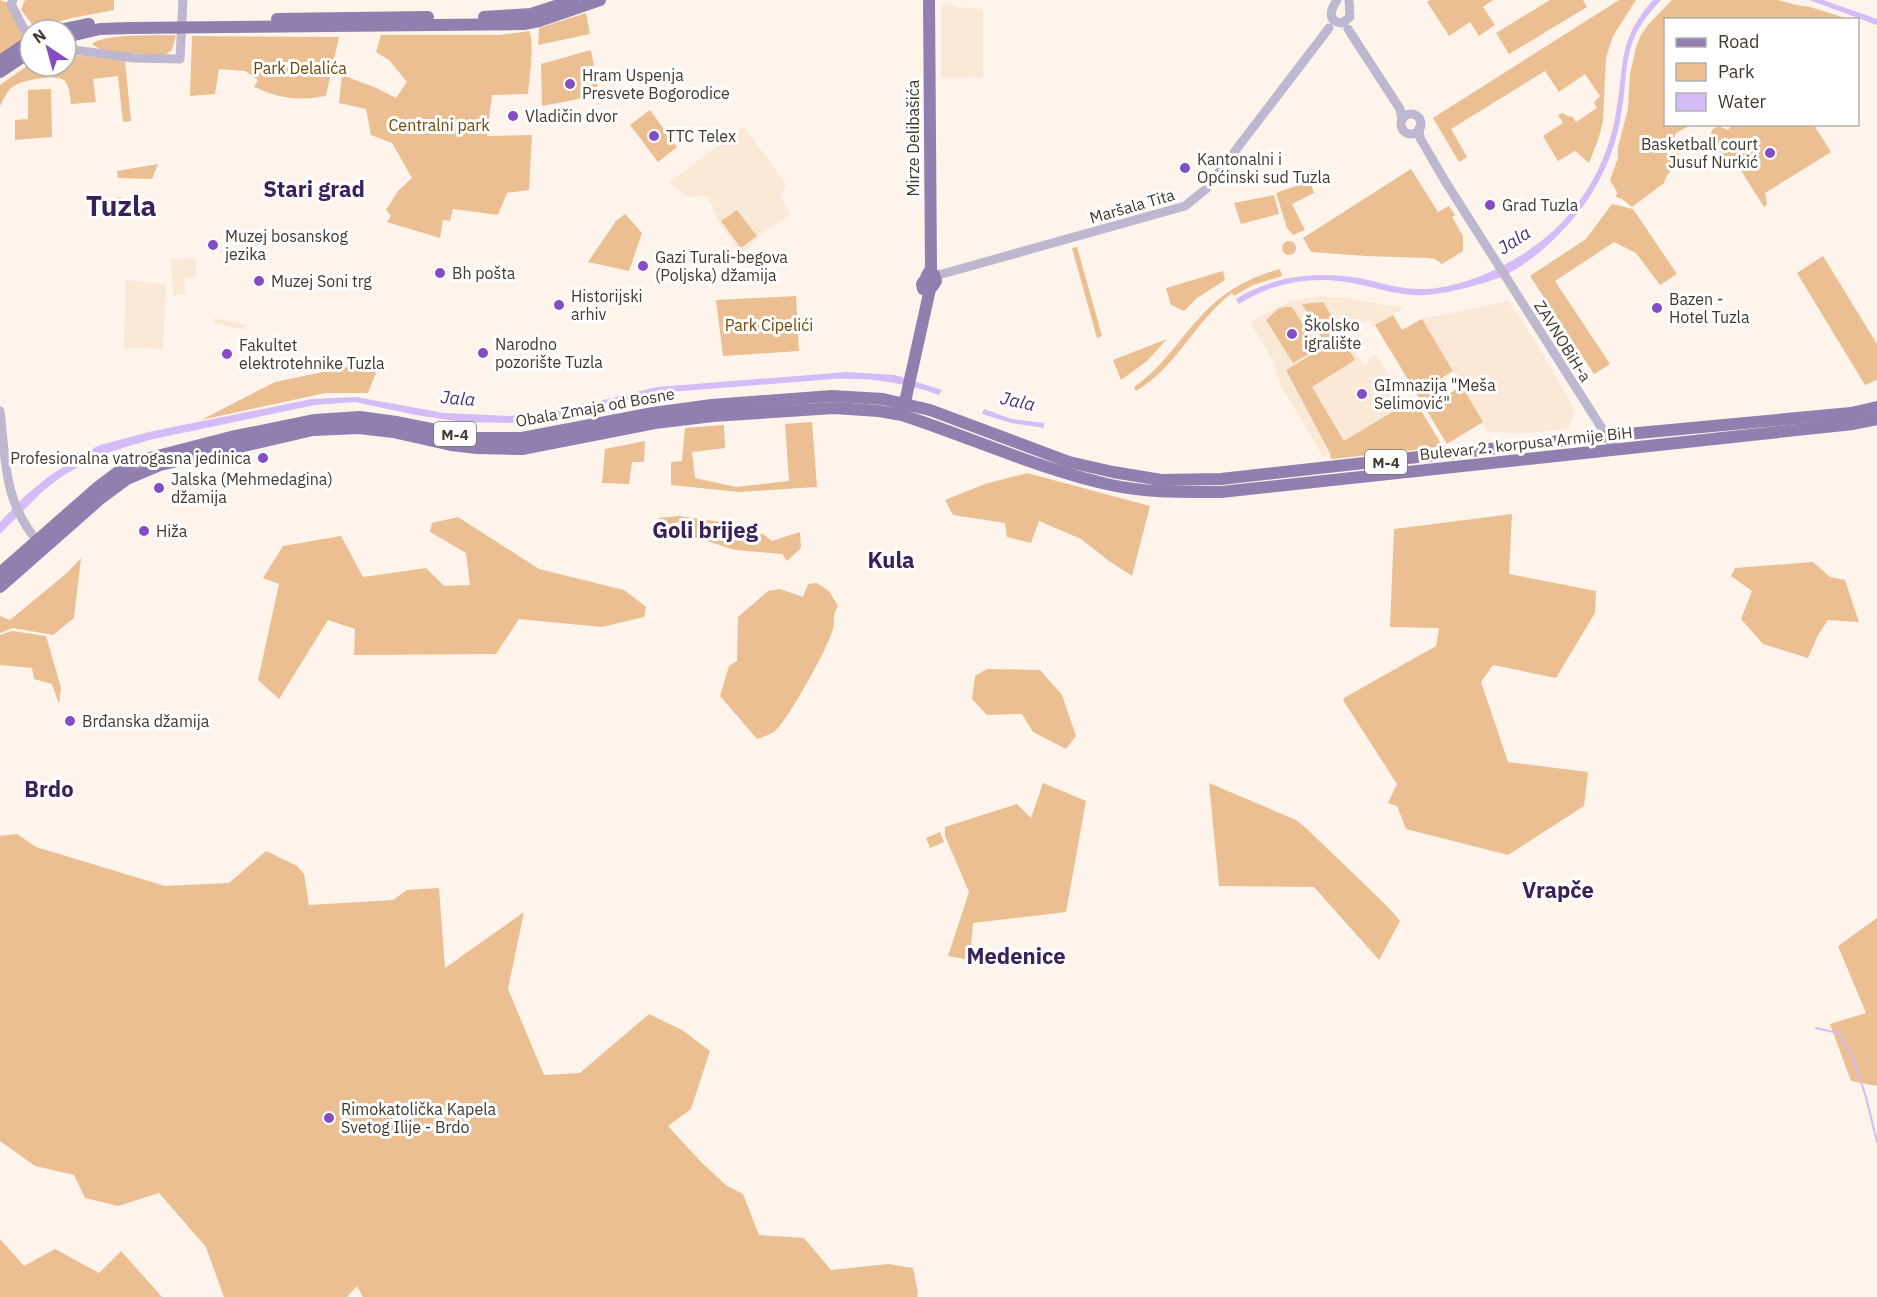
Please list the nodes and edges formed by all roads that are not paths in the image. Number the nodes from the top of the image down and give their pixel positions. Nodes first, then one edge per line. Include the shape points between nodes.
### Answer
1 (13, 0) edge
2 (574, 0) edge
3 (600, 0) edge
4 (929, 0) edge
5 (1337, 0) edge
6 (1349, 0) edge
7 (183, 3) edge
8 (20, 18) edge
9 (1341, 22) junction
10 (78, 25) edge
11 (100, 29) junction
12 (78, 34) edge
13 (18, 46) edge
14 (16, 50) joint
15 (78, 50) edge
16 (91, 52) junction
17 (18, 60) edge
18 (0, 61) edge
19 (0, 72) edge
20 (1400, 110) junction
21 (1412, 115) junction
22 (1402, 120) junction
23 (1420, 133) junction
24 (930, 282) junction
25 (1877, 407) edge
26 (900, 409) junction
27 (0, 411) edge
28 (1592, 415) junction
29 (1877, 419) edge
30 (1606, 436) junction
31 (1584, 439) junction
32 (1615, 449) junction
33 (37, 541) junction
34 (0, 573) edge
35 (0, 587) edge

1 - 8 street
2 - 10 main road via 538,13 511,16 131,20
3 - 11 main road via 524,24
4 - 24 main road, Mirze Delibašića
5 - 9 street via 1331,9
6 - 9 street via 1351,13
7 - 16 street via 180,59
9 - 20 street
9 - 24 street, Maršala Tita via 1329,28 1206,189 1185,207
11 - 12 main road
11 - 16 street via 84,38 85,47
13 - 14 street
14 - 18 main road
15 - 16 street
17 - 19 main road
20 - 21 street
20 - 22 street
21 - 22 street
21 - 23 street via 1419,120
22 - 23 street via 1402,129 1410,134
23 - 28 street, ZAVNOBiH-a via 1496,264
24 - 26 main road, Mirze Delibašića
25 - 30 main road, Bulevar 2. korpusa Armije BiH / M-4 via 1851,413
26 - 31 main road, Bulevar 2. korpusa Armije BiH / M-4 via 930,410 1069,462 1161,480 1221,479
26 - 32 main road, Bulevar 2. korpusa Armije BiH / M-4 via 1064,473 1159,492 1221,492
26 - 33 main road, Obala Zmaja od Bosne / M-4 via 834,408 713,416 522,449 450,445 359,428 313,430 143,471
27 - 33 street via 13,498
28 - 30 street
28 - 31 street
29 - 32 main road, Bulevar 2. korpusa Armije BiH / M-4
30 - 31 main road, Bulevar 2. korpusa Armije BiH / M-4
30 - 32 street
33 - 34 main road, Obala Zmaja od Bosne / M-4
33 - 35 main road, Obala Zmaja od Bosne / M-4

